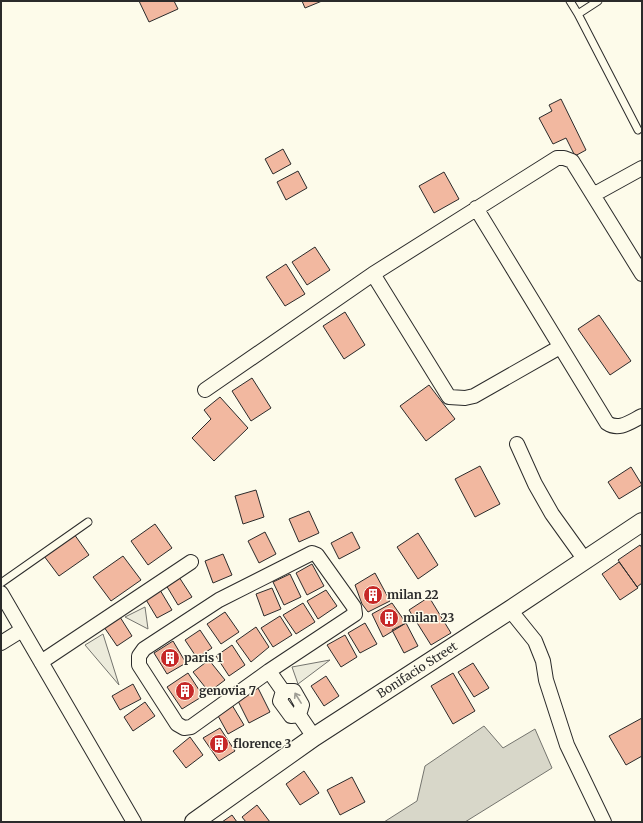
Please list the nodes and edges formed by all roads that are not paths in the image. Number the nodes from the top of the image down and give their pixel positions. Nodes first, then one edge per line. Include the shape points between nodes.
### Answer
1 (570, 1) edge
2 (598, 1) edge
3 (578, 14) junction
4 (638, 130) dead end
5 (642, 168) edge
6 (593, 195) junction
7 (476, 208) junction
8 (373, 274) junction
9 (642, 274) edge
10 (560, 347) junction
11 (205, 390) dead end
12 (642, 416) edge
13 (517, 444) dead end
14 (88, 522) dead end
15 (642, 522) edge
16 (585, 560) junction
17 (191, 562) dead end
18 (1, 583) edge
19 (1, 593) edge
20 (510, 610) junction
21 (22, 630) junction
22 (1, 643) edge
23 (41, 662) junction
24 (269, 671) junction
25 (314, 737) junction
26 (134, 822) edge
27 (194, 822) edge
28 (604, 822) edge

1 - 3 lane
2 - 3 lane
3 - 4 lane
5 - 6 street
6 - 7 street via 572,161 557,158
6 - 9 street
7 - 8 street
7 - 10 street
8 - 10 street via 449,397 474,396
8 - 11 street
10 - 12 street via 607,423 613,427 621,427
13 - 16 street via 552,514
14 - 18 lane
15 - 16 street, Bonifacio Street
16 - 20 street, Bonifacio Street
17 - 23 street
19 - 21 street
20 - 25 street, Bonifacio Street
20 - 28 street via 535,641 543,660 546,680 567,745
21 - 22 street
21 - 23 street
23 - 26 street
24 - 24 street via 355,614 354,607 315,553 219,600 144,649 139,656 139,665 177,724 184,728 191,727
24 - 25 street via 283,692 280,701 291,716 299,716
25 - 27 street, Bonifacio Street

